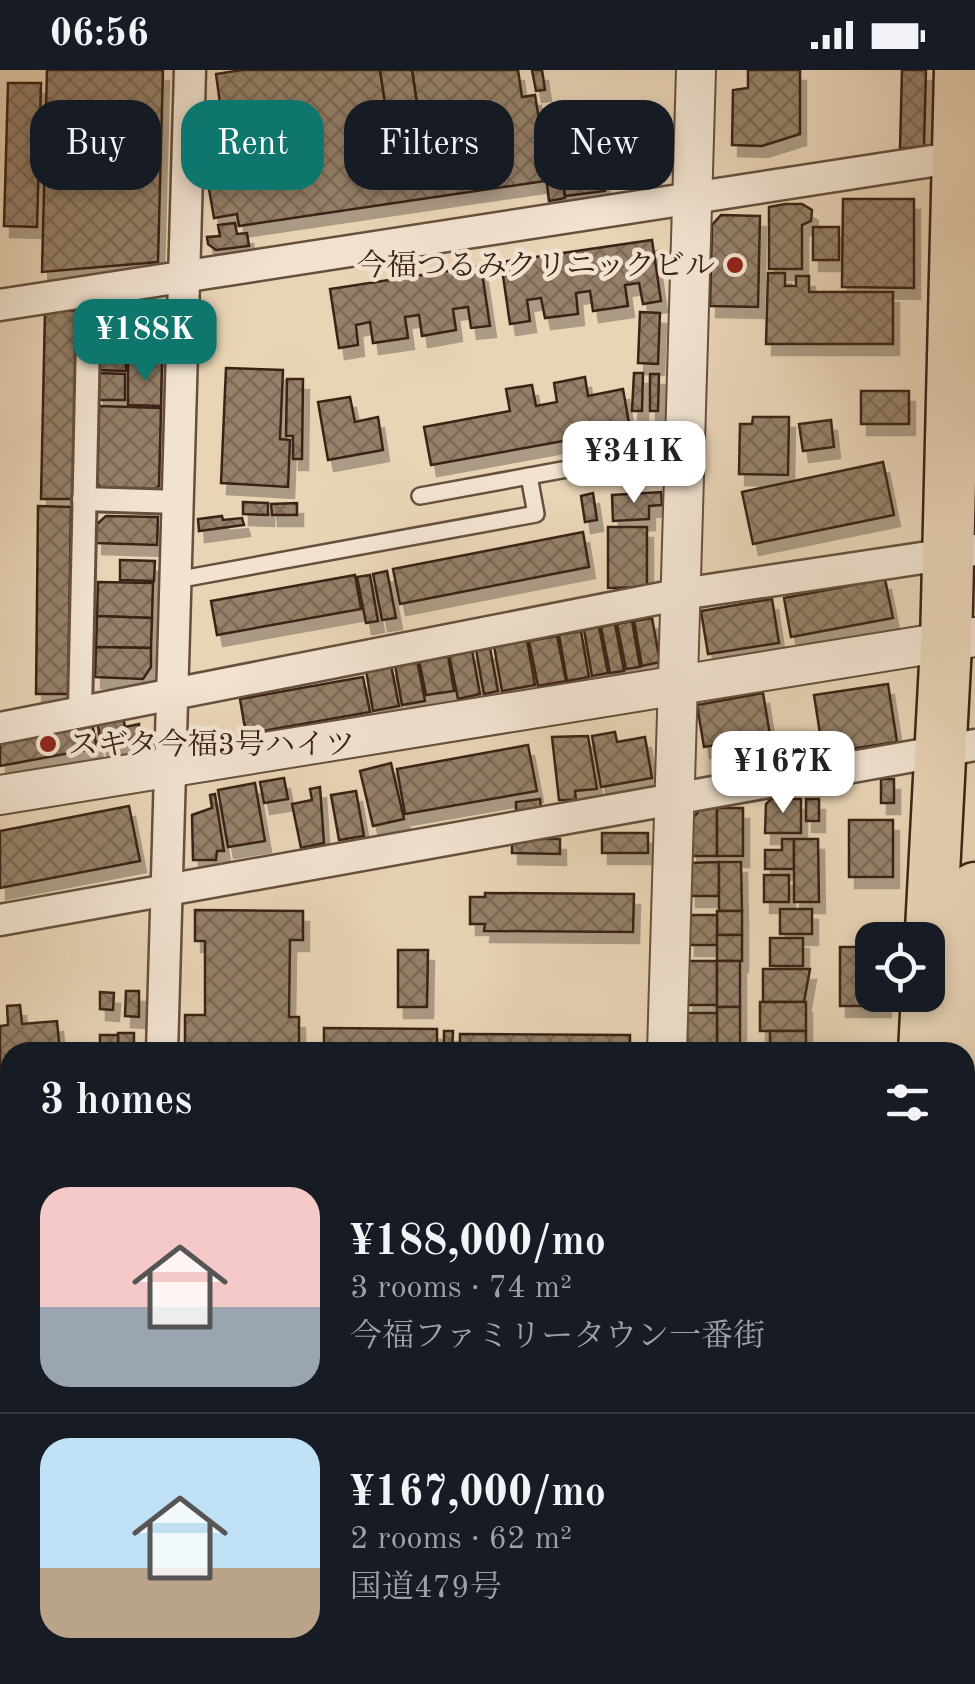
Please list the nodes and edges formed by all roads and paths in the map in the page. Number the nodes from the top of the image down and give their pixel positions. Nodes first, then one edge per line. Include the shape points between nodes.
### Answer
1 (190, 70) edge
2 (696, 70) edge
3 (960, 70) edge
4 (958, 157) junction
5 (692, 200) junction
6 (184, 276) junction
7 (89, 293) junction
8 (0, 305) edge
9 (686, 447) junction
10 (529, 476) junction
11 (420, 496) dead end
12 (84, 500) junction
13 (178, 502) junction
14 (962, 552) edge
15 (176, 580) junction
16 (682, 594) junction
17 (960, 641) edge
18 (675, 683) junction
19 (172, 693) junction
20 (80, 712) junction
21 (0, 728) edge
22 (958, 748) edge
23 (170, 766) junction
24 (0, 795) edge
25 (675, 801) junction
26 (975, 888) edge
27 (167, 891) junction
28 (0, 920) edge
29 (936, 922) edge
30 (926, 1012) edge
31 (162, 1042) edge
32 (666, 1042) edge
33 (925, 1042) edge
34 (968, 1042) edge

1 - 6 street
2 - 5 street
3 - 4 highway
4 - 5 street
4 - 14 highway
5 - 6 street
5 - 9 street
6 - 7 street
6 - 13 street
7 - 8 street
7 - 12 street
9 - 10 lane
9 - 16 street
10 - 11 lane
10 - 15 lane via 536,514
12 - 13 street
12 - 20 street
13 - 15 street
14 - 16 street
14 - 17 highway
15 - 19 street
16 - 18 street
16 - 19 street
17 - 18 street
17 - 22 highway
18 - 23 street
18 - 25 street
19 - 20 street
19 - 23 street
20 - 21 street
22 - 25 street
22 - 29 highway
23 - 24 street
23 - 27 street
25 - 27 street
25 - 32 street
26 - 34 highway
27 - 28 street
27 - 31 street
30 - 33 highway

